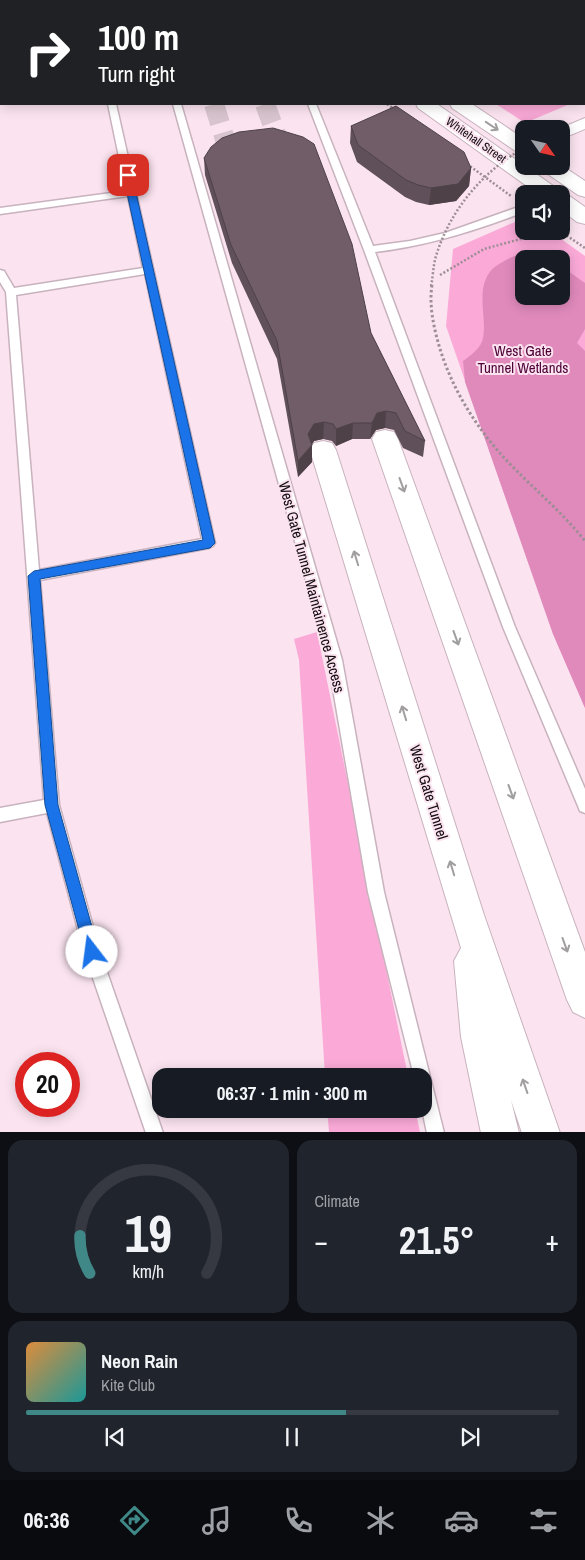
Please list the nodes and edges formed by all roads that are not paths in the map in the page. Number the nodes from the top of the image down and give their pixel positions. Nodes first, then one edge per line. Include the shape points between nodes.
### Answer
1 (112, 105) edge
2 (177, 105) edge
3 (312, 105) edge
4 (426, 105) edge
5 (460, 105) edge
6 (585, 123) edge
7 (570, 130) edge
8 (515, 143) edge
9 (515, 154) edge
10 (505, 160) junction
11 (562, 175) edge
12 (539, 185) edge
13 (585, 191) edge
14 (132, 193) junction
15 (570, 206) edge
16 (515, 207) edge
17 (0, 210) edge
18 (585, 217) edge
19 (369, 250) junction
20 (150, 270) junction
21 (0, 273) edge
22 (11, 292) junction
23 (385, 440) dead end
24 (323, 450) dead end
25 (34, 576) junction
26 (52, 805) junction
27 (585, 806) edge
28 (0, 815) edge
29 (467, 915) junction
30 (585, 1000) edge
31 (420, 1068) edge
32 (432, 1116) edge
33 (490, 1128) edge
34 (155, 1132) edge
35 (436, 1132) edge
36 (541, 1132) edge

1 - 14 lane
2 - 31 lane, West Gate Tunnel Maintainence Access via 335,660 376,892
3 - 19 lane
4 - 10 main road, Whitehall Street
5 -> 8 main road, Whitehall Street
6 - 7 street
9 - 10 main road
10 - 12 main road, Whitehall Street
11 - 13 main road
14 - 17 lane
14 - 20 lane
15 - 18 main road
16 - 19 lane via 474,228 429,242
19 - 27 lane via 509,627
20 - 22 lane
20 - 25 lane via 210,543
21 - 22 lane
22 - 25 lane
23 -> 30 main road
29 -> 24 main road, West Gate Tunnel
25 - 26 lane
26 - 28 lane
26 - 34 lane via 92,952
29 - 33 main road
36 -> 29 main road, West Gate Tunnel
32 - 35 lane

